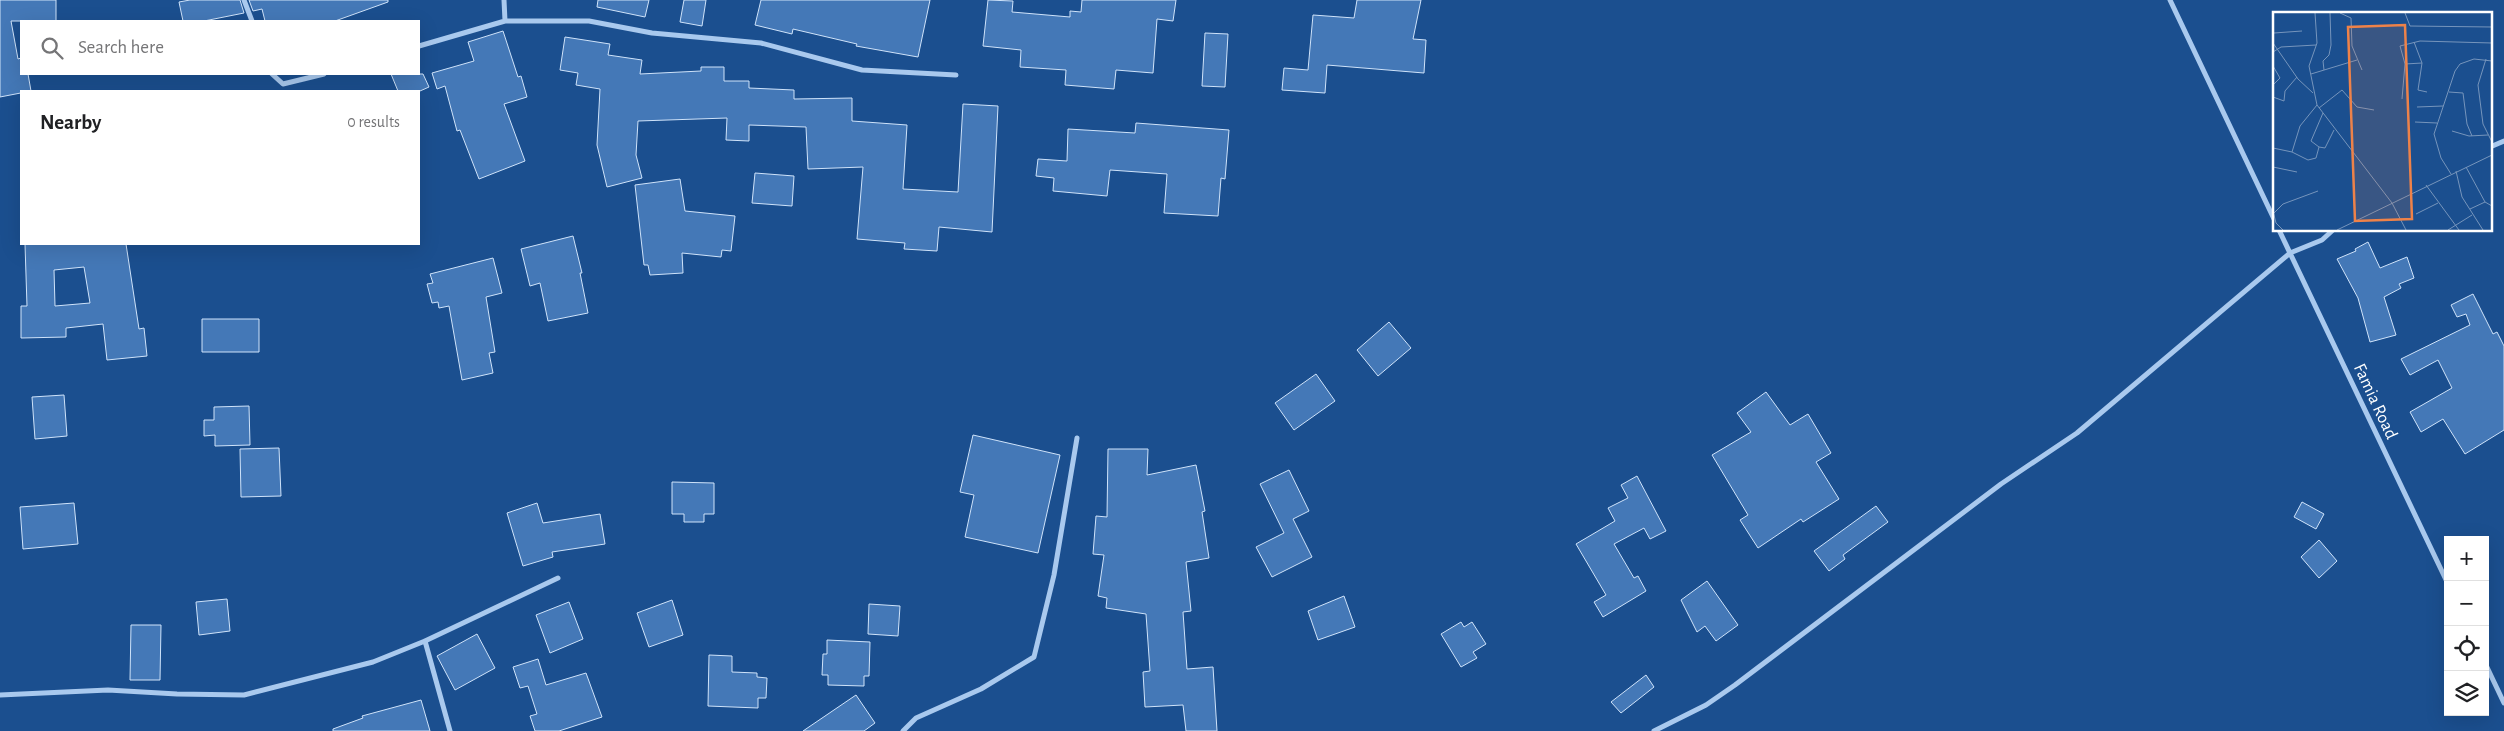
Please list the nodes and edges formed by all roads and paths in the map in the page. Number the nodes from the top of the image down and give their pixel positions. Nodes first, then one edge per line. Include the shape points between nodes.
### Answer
1 (244, 0) edge
2 (504, 0) edge
3 (2170, 0) edge
4 (252, 20) edge
5 (505, 21) junction
6 (420, 46) edge
7 (273, 75) edge
8 (320, 75) edge
9 (956, 75) dead end
10 (2504, 141) edge
11 (2492, 146) edge
12 (2273, 217) edge
13 (2279, 231) edge
14 (2332, 231) edge
15 (2290, 253) junction
16 (1077, 438) dead end
17 (558, 578) dead end
18 (2447, 581) edge
19 (425, 641) junction
20 (2489, 671) edge
21 (0, 695) edge
22 (2503, 699) edge
23 (450, 731) edge
24 (903, 731) edge
25 (1654, 731) edge

1 - 4 street
2 - 5 street
3 - 12 street
5 - 6 street
5 - 9 street via 589,22 652,33 761,43 862,70
7 - 8 street via 283,84
10 - 11 street
13 - 15 street, Famia Road
14 - 15 street via 2322,240
15 - 18 street, Famia Road
15 - 25 street via 2077,433 2001,484 1735,685
16 - 24 street via 1054,574 1034,657 980,689 916,718
17 - 19 street
19 - 21 street via 373,662 244,695 108,690
19 - 23 street
20 - 22 street

